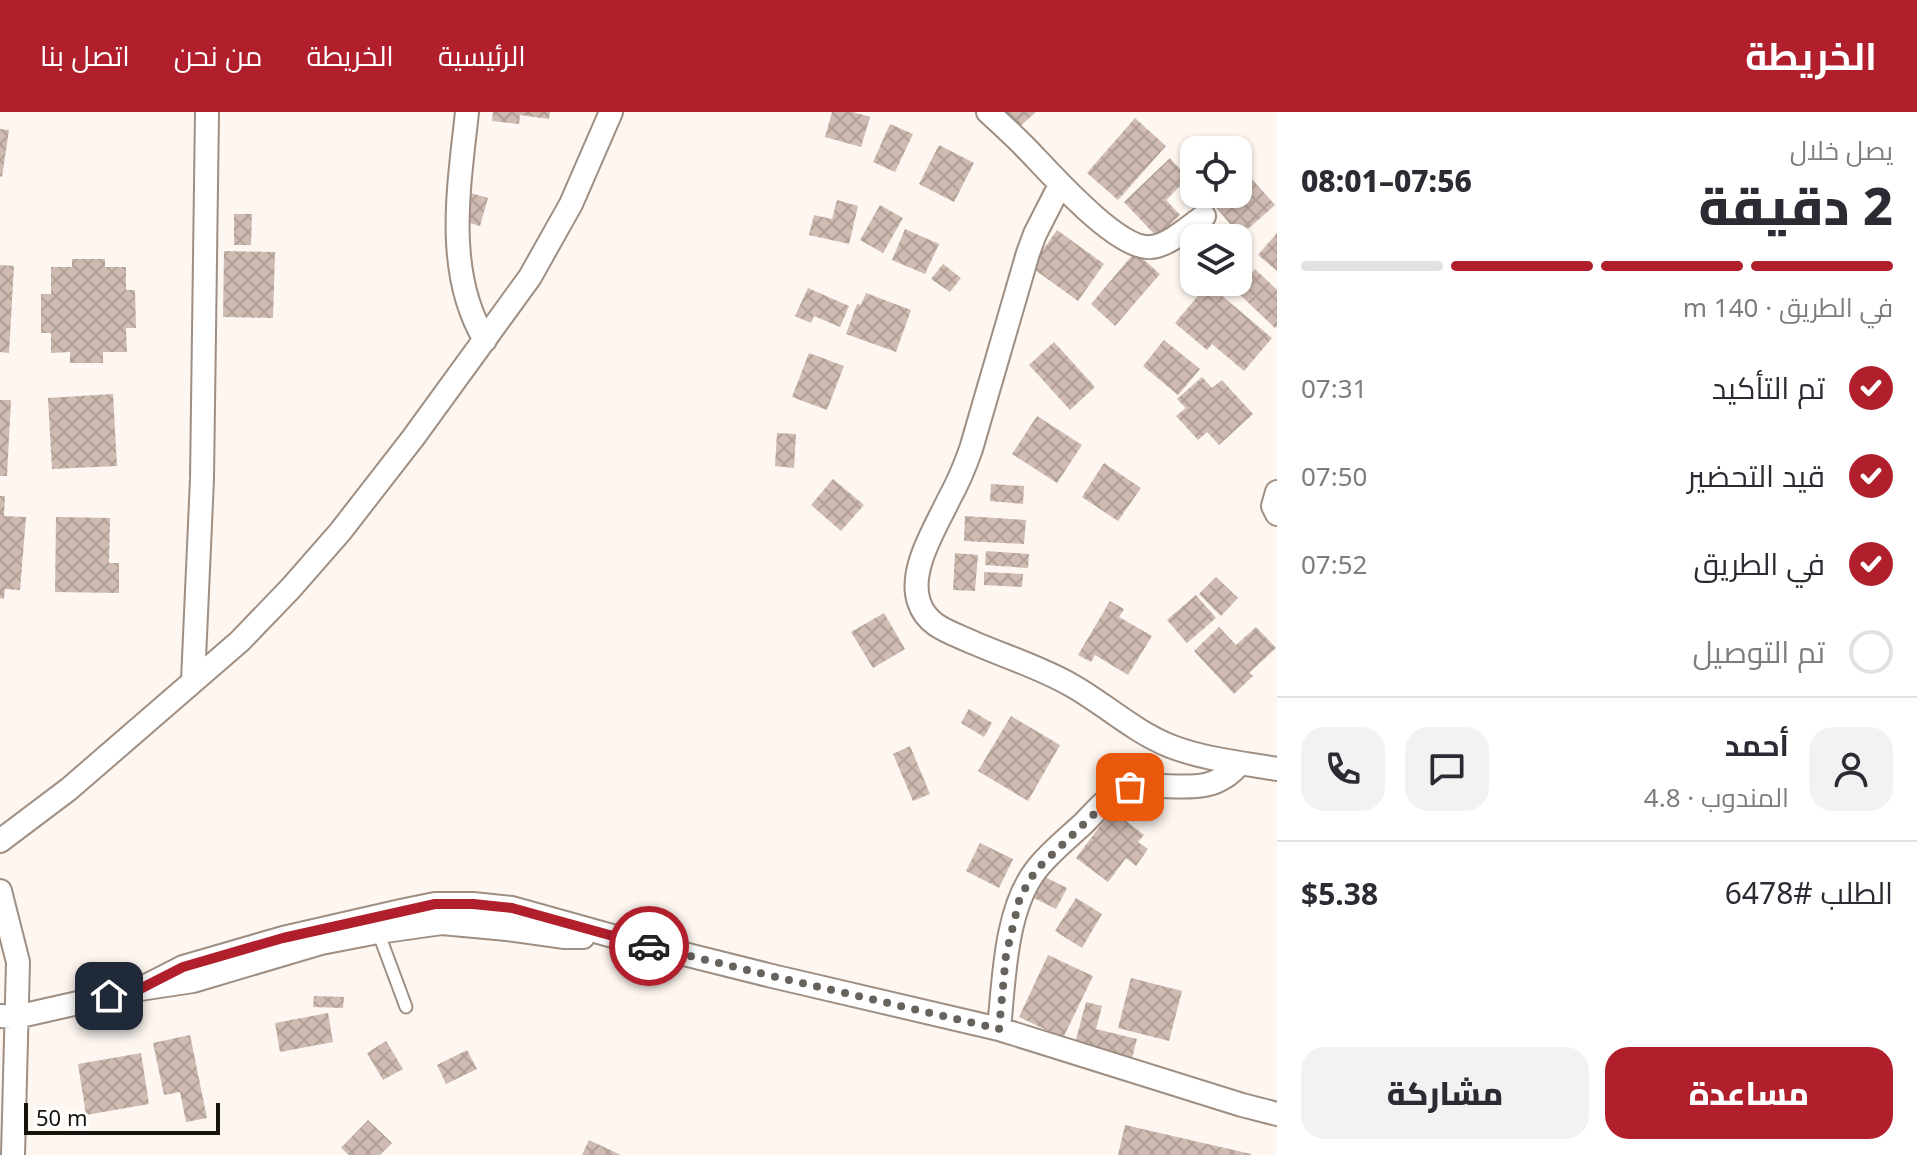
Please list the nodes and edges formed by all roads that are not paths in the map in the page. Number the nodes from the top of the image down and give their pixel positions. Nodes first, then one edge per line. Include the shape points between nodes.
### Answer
1 (207, 112) edge
2 (467, 112) edge
3 (611, 112) edge
4 (988, 112) edge
5 (1060, 185) junction
6 (1204, 216) dead end
7 (485, 340) junction
8 (1277, 492) edge
9 (1277, 514) edge
10 (193, 681) junction
11 (1240, 763) junction
12 (1277, 769) edge
13 (0, 841) edge
14 (0, 891) edge
15 (375, 924) junction
16 (406, 1007) dead end
17 (8, 1017) edge
18 (999, 1029) junction
19 (1277, 1114) edge
20 (13, 1155) edge

1 - 10 street via 202,506
2 - 7 street via 459,260 468,303
3 - 7 street via 558,228
4 - 5 street
5 - 6 street via 1120,236 1143,247 1164,243
5 - 11 street via 1028,253 971,449 927,544 917,579 918,601 937,627 1052,674 1151,737
7 - 10 street via 340,532 240,641
8 - 9 street
10 - 13 street via 69,789
11 - 12 street
11 - 18 street via 1216,782 1119,790 1036,870 1020,897 1006,955
14 - 17 street via 18,962
15 - 16 lane
15 - 17 street via 193,981
15 - 18 street via 442,923 565,937 616,937
17 - 20 street
18 - 19 street

